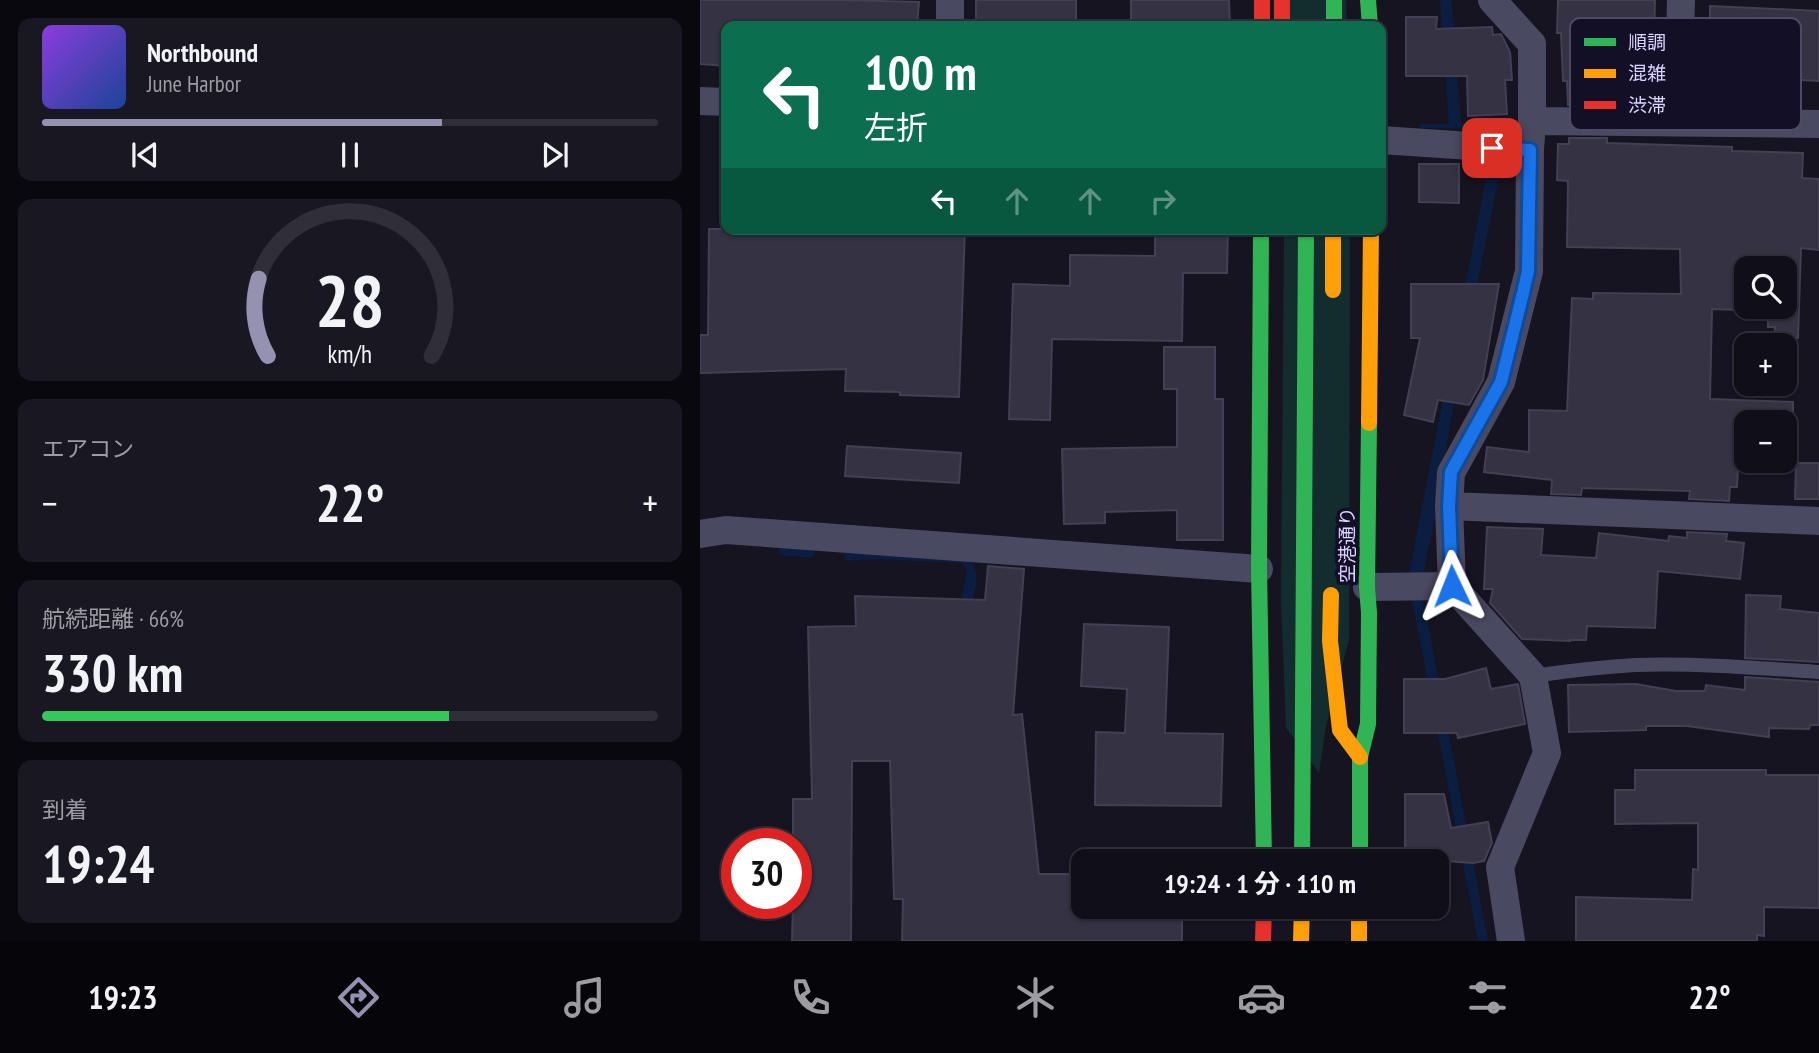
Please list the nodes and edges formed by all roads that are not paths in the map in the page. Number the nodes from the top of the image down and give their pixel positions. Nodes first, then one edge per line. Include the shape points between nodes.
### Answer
1 (950, 0) edge
2 (1262, 0) edge
3 (1282, 0) edge
4 (1334, 0) edge
5 (1368, 0) edge
6 (1492, 0) edge
7 (1681, 0) edge
8 (1681, 18) edge
9 (950, 21) edge
10 (1262, 21) edge
11 (1282, 21) edge
12 (1334, 21) edge
13 (1370, 21) edge
14 (700, 100) edge
15 (721, 102) edge
16 (1532, 121) junction
17 (1570, 121) edge
18 (1801, 124) edge
19 (1819, 124) edge
20 (1386, 140) edge
21 (1519, 150) junction
22 (1261, 235) edge
23 (1306, 235) edge
24 (1333, 235) edge
25 (1371, 235) edge
26 (1332, 311) dead end
27 (1288, 419) dead end
28 (1449, 506) junction
29 (1819, 521) edge
30 (700, 534) edge
31 (1305, 539) junction
32 (1259, 569) junction
33 (1331, 578) dead end
34 (1428, 586) junction
35 (1367, 587) junction
36 (1819, 672) edge
37 (1533, 676) junction
38 (1360, 757) junction
39 (1264, 849) edge
40 (1302, 849) edge
41 (1360, 849) edge
42 (1264, 919) edge
43 (1301, 919) edge
44 (1359, 919) edge
45 (1264, 941) edge
46 (1301, 941) edge
47 (1359, 941) edge
48 (1511, 941) edge

1 - 9 street
2 - 10 main road
3 - 11 main road
4 - 12 main road
5 - 13 main road
6 - 16 street via 1532,44
7 - 8 street
14 - 15 street
16 - 17 street
16 - 21 street
18 - 19 street
20 - 21 street
21 - 28 street via 1528,271 1501,382 1451,472
22 - 32 main road
23 - 31 main road
24 - 26 main road
25 - 35 main road, 空港通り
27 - 31 main road
28 - 29 street
28 - 34 street
30 - 32 street via 726,530
31 - 40 main road
32 - 39 main road
33 - 38 main road via 1330,641 1340,730
34 - 35 street
34 - 37 street
35 - 38 main road, 空港通り via 1368,724
36 - 37 lane via 1635,665
37 - 48 street via 1547,753 1500,867
38 - 41 main road, 空港通り
42 - 45 main road
43 - 46 main road
44 - 47 main road

